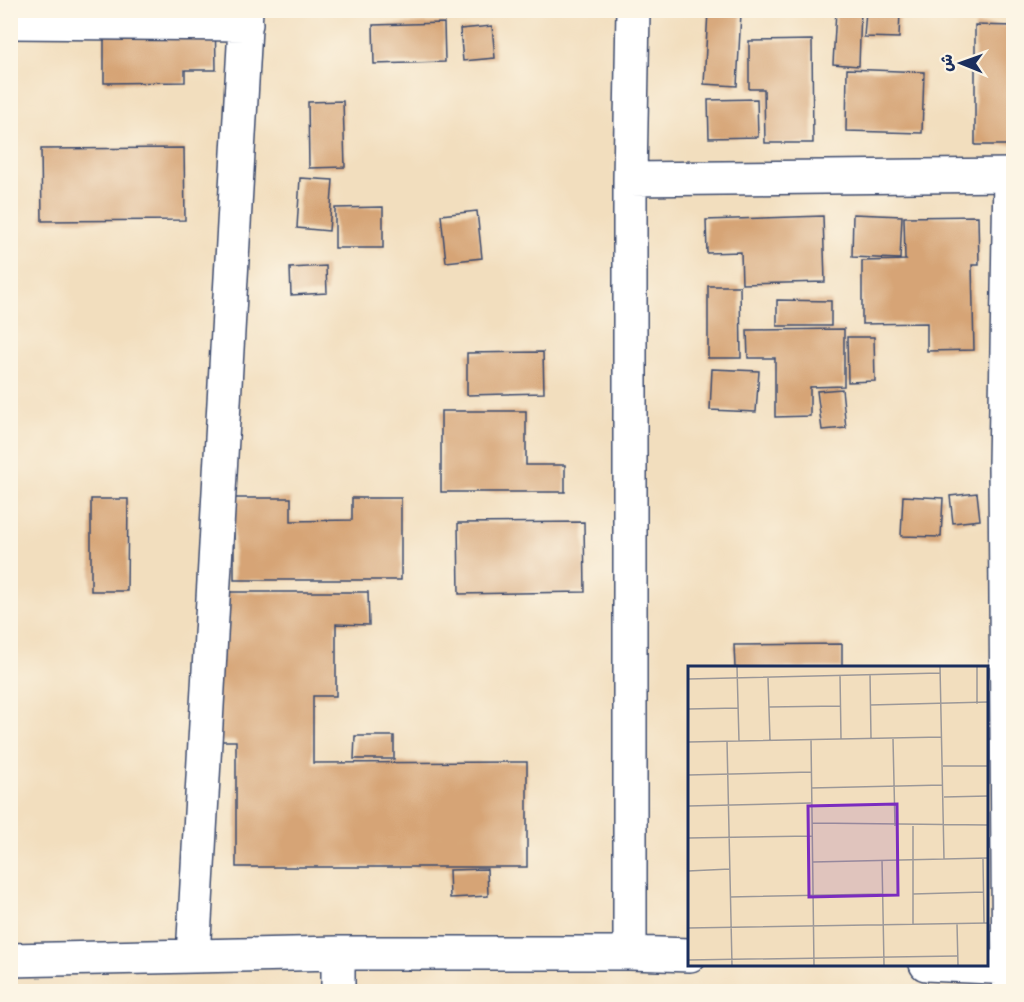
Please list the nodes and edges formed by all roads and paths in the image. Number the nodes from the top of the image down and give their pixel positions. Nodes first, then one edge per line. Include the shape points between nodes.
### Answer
1 (633, 10) edge
2 (246, 17) edge
3 (10, 22) edge
4 (1012, 175) edge
5 (630, 179) junction
6 (338, 953) junction
7 (630, 953) junction
8 (688, 955) edge
9 (193, 956) junction
10 (10, 960) edge
11 (940, 966) edge
12 (1010, 976) edge
13 (338, 992) edge

1 - 5 street
2 - 3 street
2 - 9 street
4 - 5 street
4 - 12 street via 1005,465
5 - 7 street
6 - 7 street
6 - 9 street
6 - 13 street
7 - 8 street
9 - 10 street
11 - 12 street

